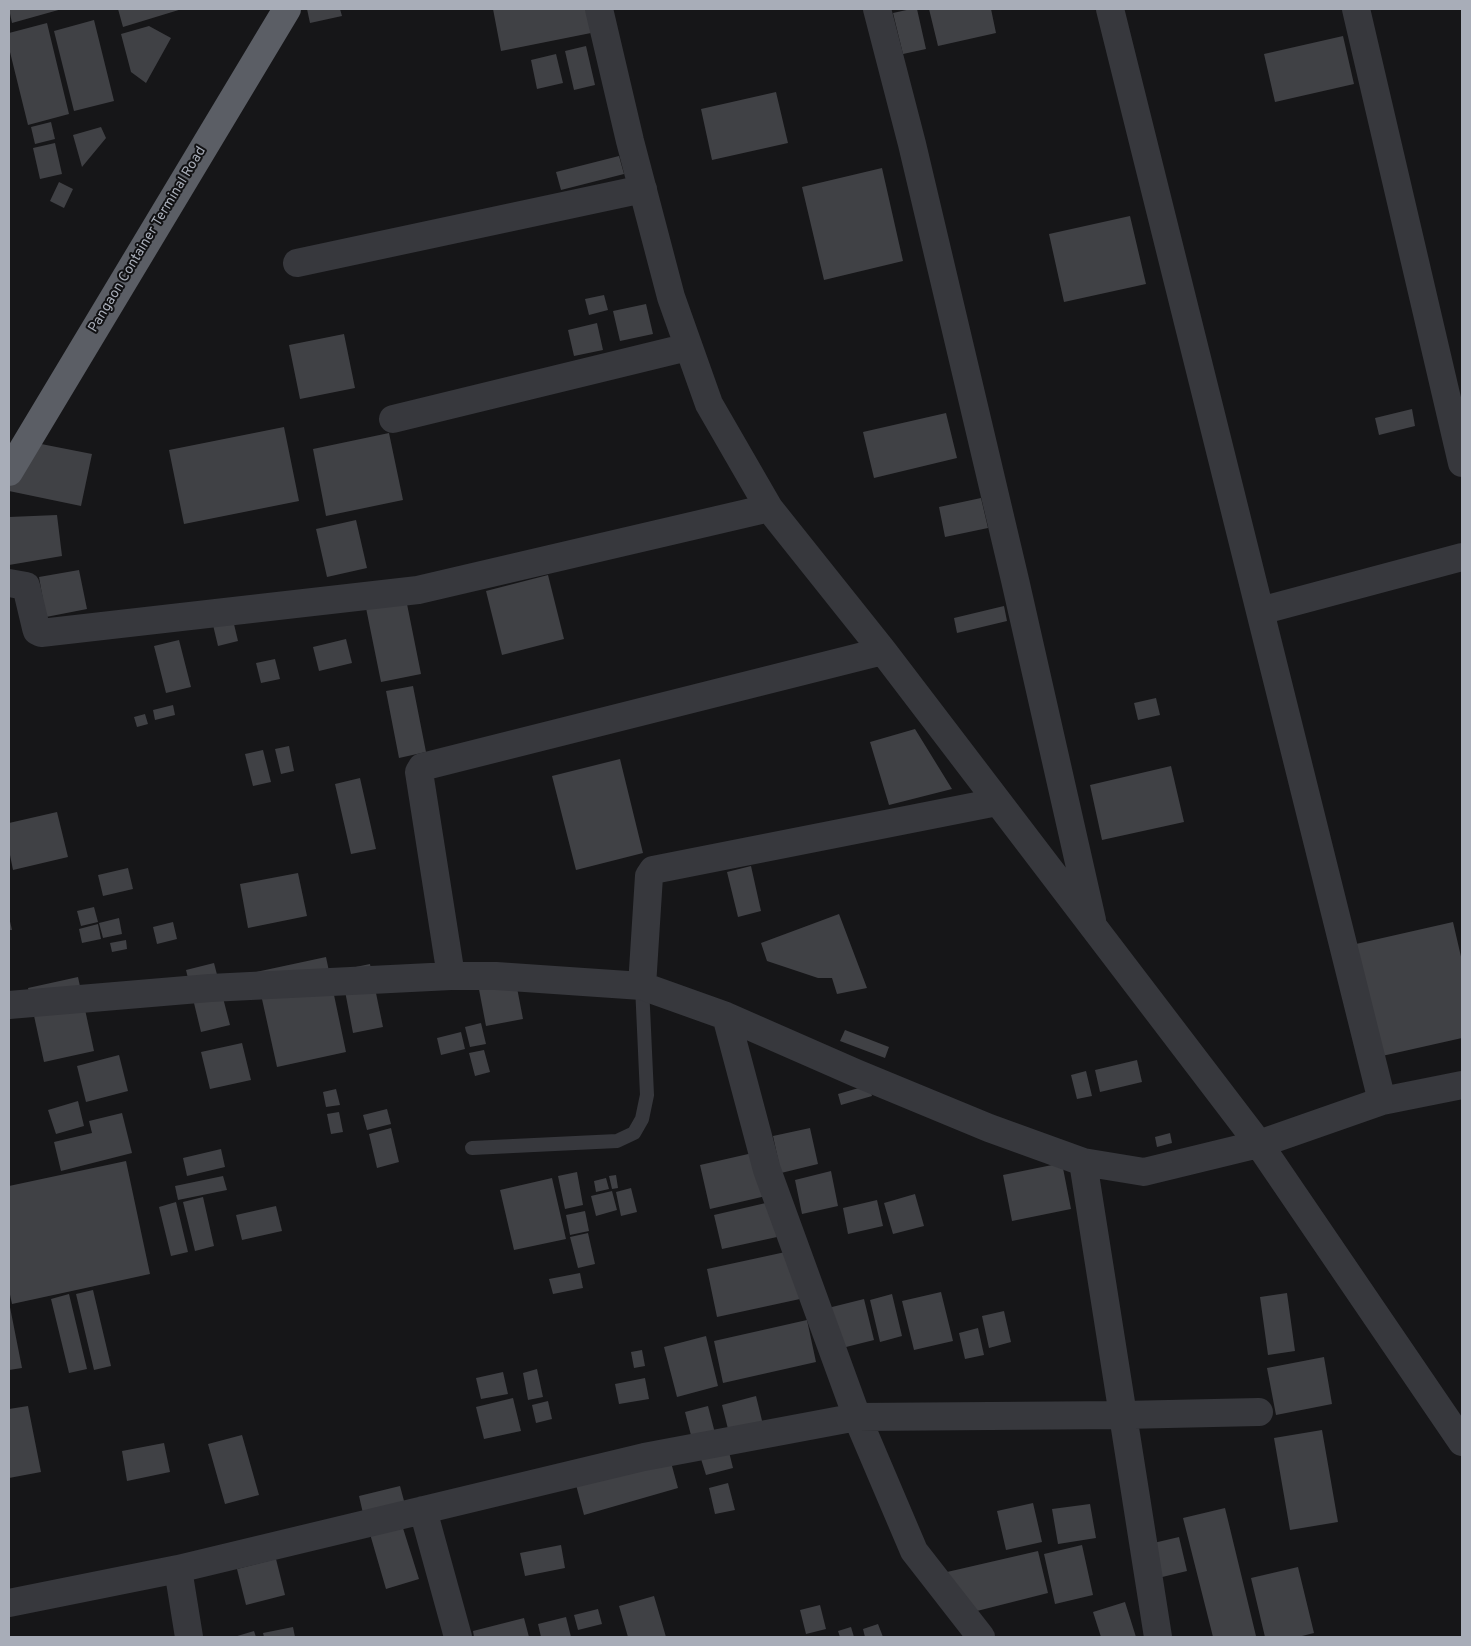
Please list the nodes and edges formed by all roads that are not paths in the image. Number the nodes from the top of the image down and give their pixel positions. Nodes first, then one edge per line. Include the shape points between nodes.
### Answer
1 (287, 9) edge
2 (599, 9) edge
3 (877, 9) edge
4 (1110, 9) edge
5 (1356, 9) edge
6 (643, 189) junction
7 (297, 263) dead end
8 (688, 347) junction
9 (393, 419) dead end
10 (1462, 463) edge
11 (9, 472) edge
12 (769, 508) junction
13 (1462, 557) edge
14 (9, 583) edge
15 (1260, 611) junction
16 (883, 651) junction
17 (997, 802) junction
18 (1094, 927) junction
19 (451, 976) junction
20 (642, 986) junction
21 (9, 1005) edge
22 (726, 1016) junction
23 (1462, 1085) edge
24 (1382, 1101) junction
25 (1259, 1144) junction
26 (472, 1148) dead end
27 (1083, 1162) junction
28 (1259, 1412) dead end
29 (1122, 1415) junction
30 (857, 1417) junction
31 (1462, 1442) edge
32 (423, 1510) junction
33 (178, 1569) junction
34 (9, 1603) edge
35 (189, 1637) edge
36 (458, 1637) edge
37 (981, 1637) edge
38 (1158, 1637) edge

1 - 11 highway, Pangaon Container Terminal Road
2 - 6 street
3 - 18 street via 912,144
4 - 15 street
5 - 10 street
6 - 7 street
6 - 8 street via 671,298
8 - 9 street
8 - 12 street via 709,404
12 - 14 street via 418,590 41,633 36,628 26,586
12 - 16 street
13 - 15 street
15 - 24 street
16 - 17 street
16 - 19 street via 422,767 419,772
17 - 18 street
17 - 20 street via 653,870 649,876
18 - 25 street
19 - 20 street
19 - 21 street via 210,988
20 - 22 street
20 - 26 lane via 647,1095 642,1119 634,1133 617,1140
22 - 27 street via 989,1128
22 - 30 street via 767,1170
23 - 24 street
24 - 25 street
25 - 27 street via 1144,1172
25 - 31 street
27 - 29 street
28 - 29 street
29 - 30 street
29 - 38 street
30 - 32 street via 644,1456
30 - 37 street via 914,1551
32 - 33 street
32 - 36 street
33 - 34 street
33 - 35 street

